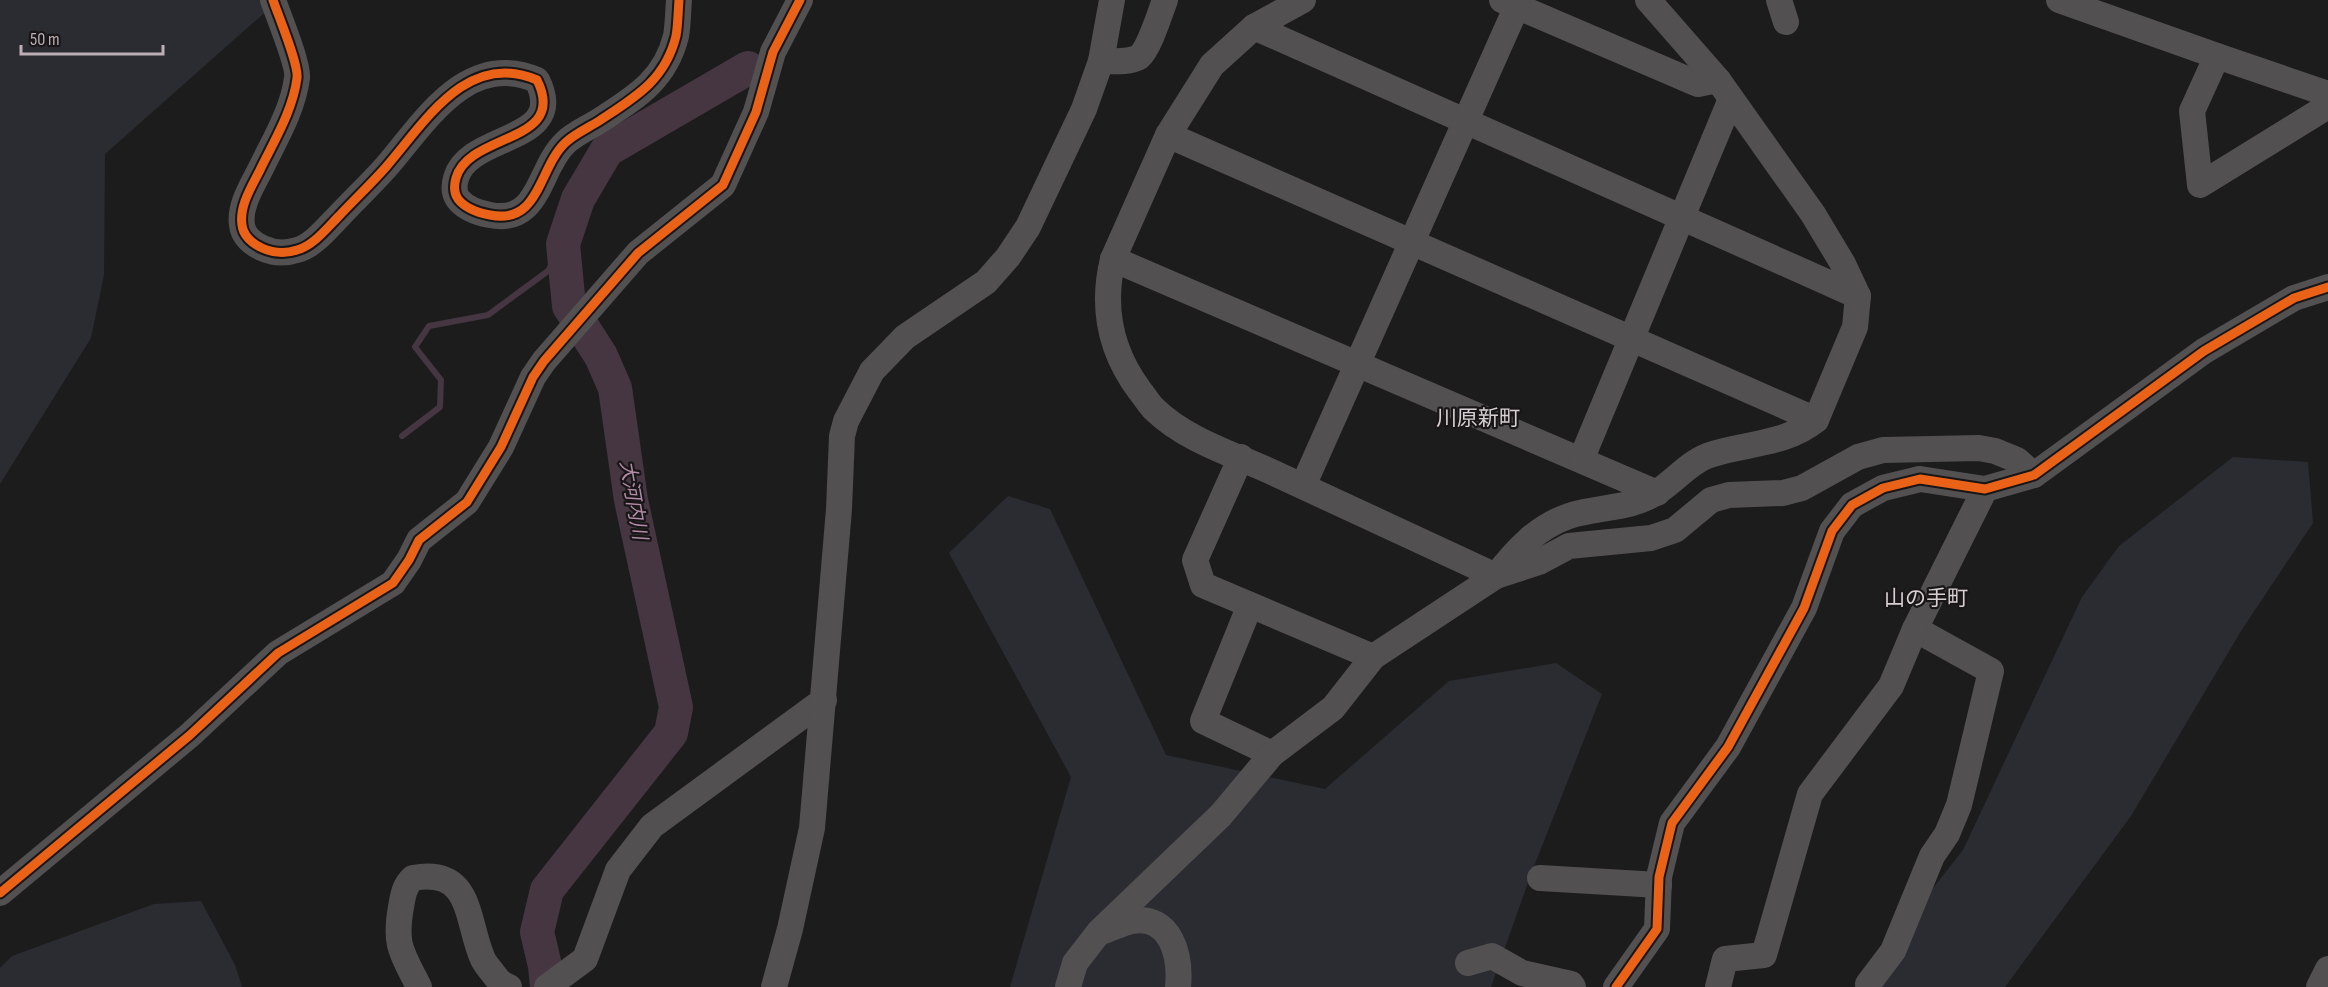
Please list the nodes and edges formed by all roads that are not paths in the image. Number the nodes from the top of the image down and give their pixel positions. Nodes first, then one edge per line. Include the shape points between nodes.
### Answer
1 (273, 0) edge
2 (679, 0) edge
3 (800, 0) edge
4 (1112, 0) edge
5 (1165, 0) edge
6 (1303, 0) edge
7 (1648, 0) edge
8 (2059, 0) edge
9 (1509, 3) edge
10 (1254, 27) junction
11 (2217, 56) junction
12 (1101, 61) junction
13 (1725, 89) junction
14 (2328, 94) edge
15 (2328, 106) edge
16 (1465, 121) junction
17 (1168, 135) junction
18 (1682, 218) junction
19 (1412, 242) junction
20 (1113, 259) junction
21 (2328, 286) edge
22 (1858, 296) junction
23 (1632, 338) junction
24 (1357, 364) junction
25 (1816, 420) junction
26 (1241, 458) junction
27 (1581, 460) junction
28 (2034, 475) junction
29 (1303, 486) junction
30 (1985, 489) junction
31 (1657, 493) junction
32 (1496, 576) junction
33 (1250, 605) junction
34 (1915, 629) junction
35 (1373, 657) junction
36 (824, 700) junction
37 (1272, 754) junction
38 (1540, 878) dead end
39 (1659, 885) junction
40 (0, 893) edge
41 (1099, 932) junction
42 (1468, 963) dead end
43 (2328, 969) edge
44 (554, 982) edge
45 (1868, 984) dead end
46 (419, 987) edge
47 (509, 987) edge
48 (774, 987) edge
49 (1068, 987) edge
50 (1178, 987) edge
51 (1573, 987) edge
52 (1616, 987) edge
53 (1718, 987) edge
54 (2319, 987) edge

1 - 2 street via 298,74 294,98 242,210 242,226 254,245 285,253 300,250 320,235 386,167 425,118 457,89 487,73 507,71 537,80 544,105 529,128 473,154 457,174 454,189 459,200 481,214 516,214 531,203 554,155 566,142 649,87 667,61 676,36
3 - 40 street via 773,52 756,112 723,185 638,253 579,319 533,377 501,447 467,502 419,540 393,583 278,652 190,735
4 - 12 street
5 - 12 street via 1138,57
6 - 10 street
7 - 13 street
8 - 11 street
9 - 13 street via 1698,84
9 - 16 street
10 - 16 street
10 - 17 street via 1212,65
11 - 14 street
11 - 15 street via 2192,111 2200,185
12 - 36 street via 1084,109 1028,227 1008,257 986,282 904,337 872,370 846,421
13 - 18 street
13 - 22 street via 1813,214
16 - 18 street
16 - 19 street
17 - 19 street
17 - 20 street
18 - 22 street
18 - 23 street
19 - 23 street
19 - 24 street
20 - 24 street
20 - 26 street via 1107,295 1110,327 1117,354 1132,381 1153,409 1190,436
21 - 28 street via 2294,298 2204,351
22 - 25 street via 1855,327
23 - 25 street
23 - 27 street
24 - 27 street
24 - 29 street
25 - 31 street via 1804,430 1779,440 1711,454
26 - 29 street
26 - 33 street via 1195,560 1203,585
27 - 31 street
28 - 30 street
28 - 32 street via 2017,460 1979,448 1883,450 1858,457 1802,488 1711,500 1675,530 1651,538 1569,546 1539,562
29 - 32 street
30 - 34 street
30 - 39 street via 1920,479 1883,488 1852,505 1832,531 1804,608 1728,747 1672,823
31 - 32 street via 1631,505 1569,516 1540,530 1517,549
32 - 35 street
33 - 35 street
33 - 37 street via 1203,721
34 - 45 street via 1991,671 1959,805 1932,856 1893,951
34 - 53 street via 1891,686 1810,794 1764,955 1725,959
35 - 37 street via 1333,708
36 - 44 street via 652,826 618,870 585,959
36 - 48 street via 812,828
37 - 41 street via 1221,814
38 - 39 street
39 - 52 street via 1657,929
41 - 49 street via 1075,963
41 - 50 street via 1133,921 1154,922 1167,931 1177,951
42 - 51 street via 1492,956 1522,973
43 - 54 street
46 - 47 street via 403,956 397,932 403,893 413,878 426,875 455,885 467,903 482,959 501,984

